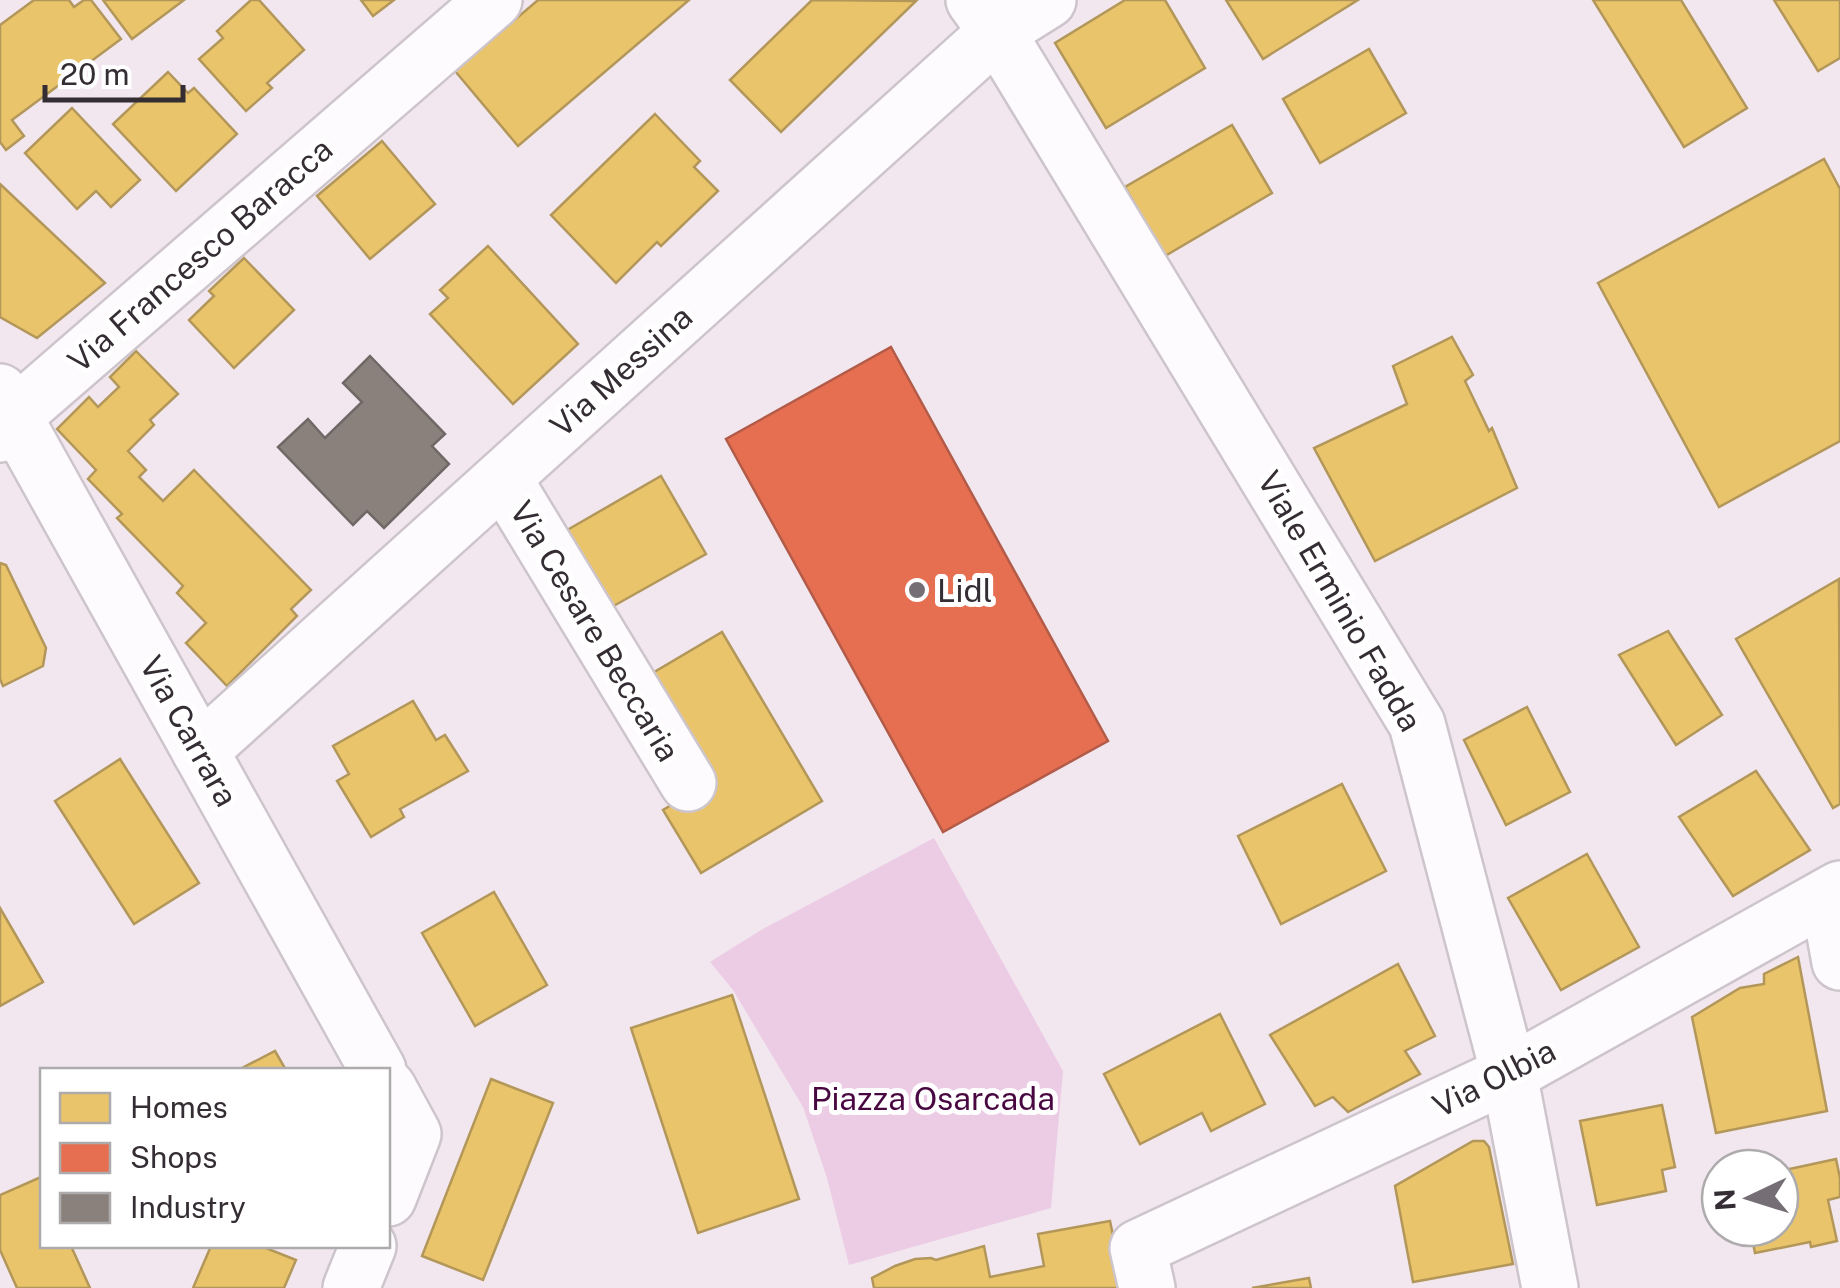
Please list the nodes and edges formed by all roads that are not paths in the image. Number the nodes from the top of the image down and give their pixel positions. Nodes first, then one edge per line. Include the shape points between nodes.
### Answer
1 (494, 0) edge
2 (1048, 0) edge
3 (986, 16) edge
4 (5, 414) edge
5 (503, 478) junction
6 (200, 751) junction
7 (688, 783) dead end
8 (1834, 892) edge
9 (1840, 962) edge
10 (377, 1068) edge
11 (1509, 1074) junction
12 (390, 1092) edge
13 (390, 1193) edge
14 (367, 1248) edge
15 (1142, 1268) edge
16 (351, 1288) edge
17 (1550, 1288) edge

1 - 4 street, Via Francesco Baracca
2 - 3 street, Via Messina
3 - 5 street, Via Messina
3 - 11 street, Viale Erminio Fadda via 1418,724
4 - 6 street, Via Carrara
5 - 6 street, Via Messina
5 - 7 street, Via Cesare Beccaria
6 - 10 street, Via Carrara
8 - 9 street
8 - 11 street, Via Olbia
11 - 15 street, Via Olbia
11 - 17 street, Viale Erminio Fadda
12 - 13 street via 413,1134
14 - 16 street

